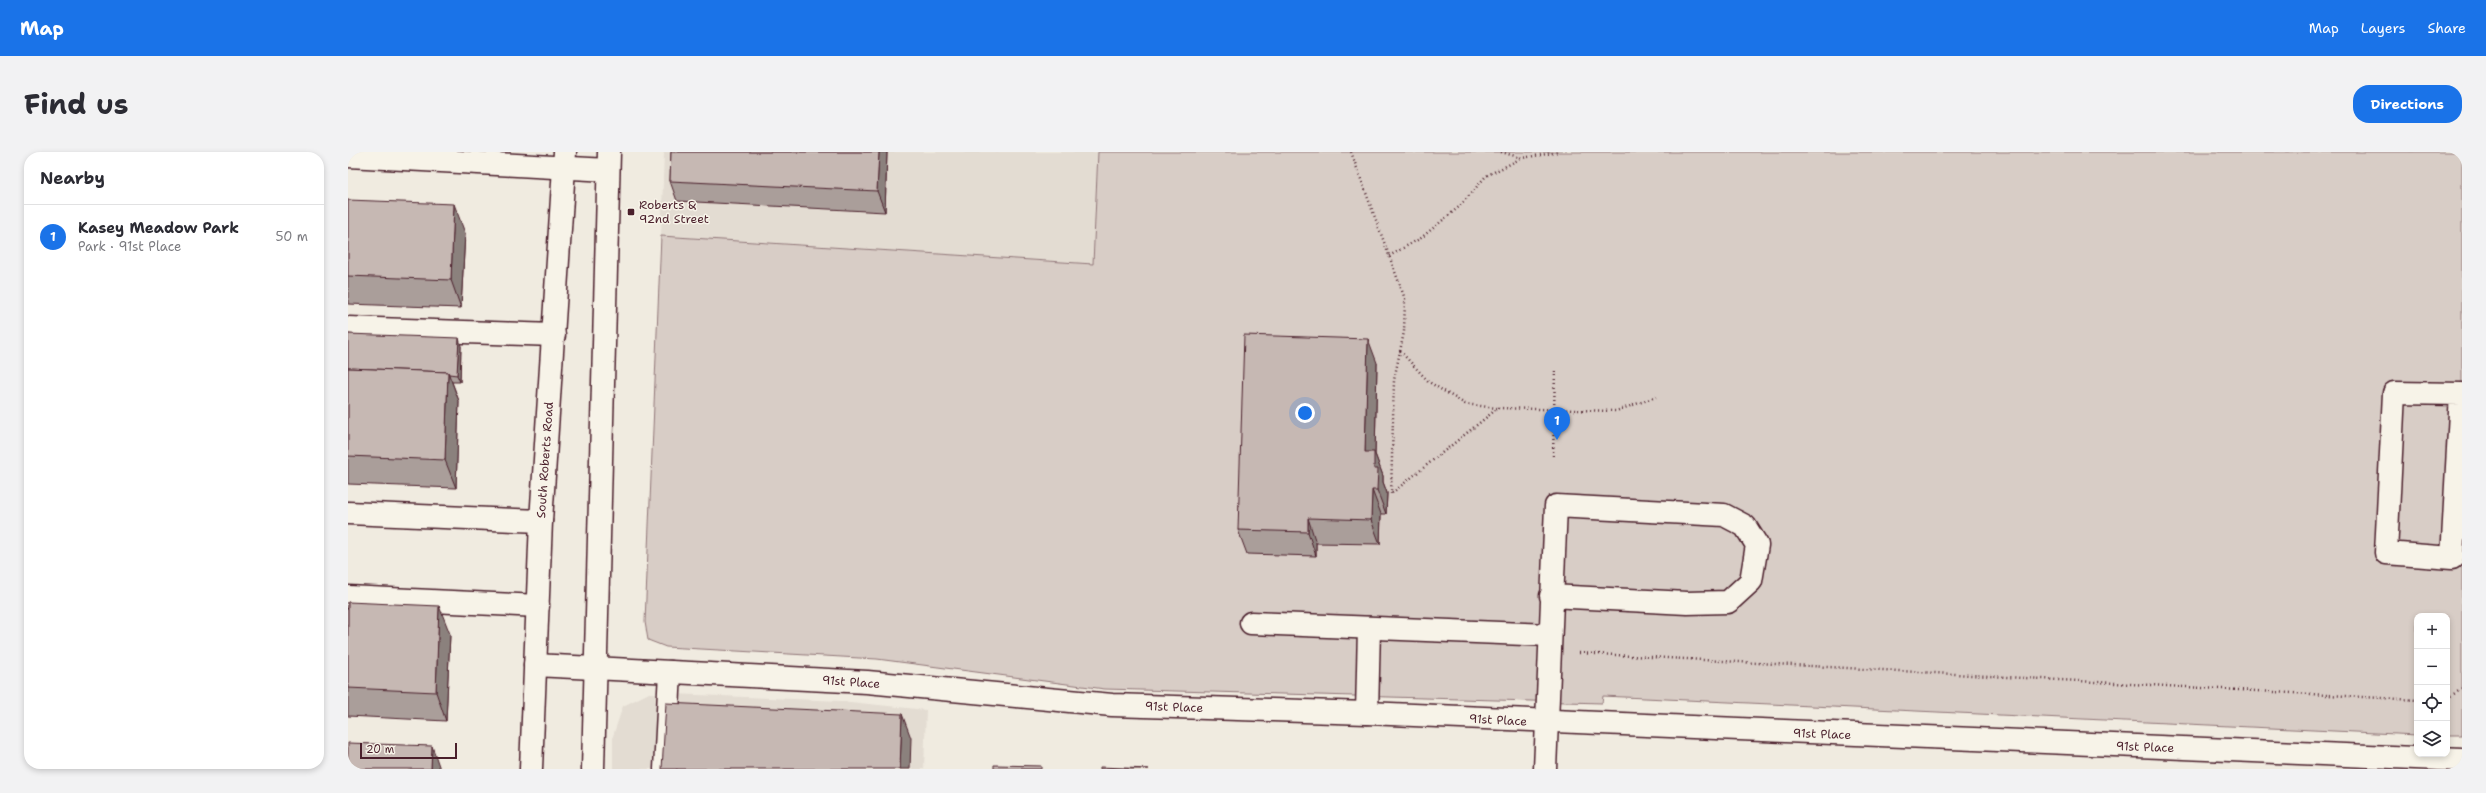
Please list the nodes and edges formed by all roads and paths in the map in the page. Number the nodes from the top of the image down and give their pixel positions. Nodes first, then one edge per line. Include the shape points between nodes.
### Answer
1 (1351, 152) edge
2 (1501, 152) edge
3 (1559, 152) edge
4 (348, 156) edge
5 (476, 157) edge
6 (1522, 158) junction
7 (565, 160) edge
8 (608, 161) edge
9 (1389, 256) junction
10 (348, 328) edge
11 (554, 335) junction
12 (1400, 351) junction
13 (1555, 371) dead end
14 (2461, 394) edge
15 (1656, 397) dead end
16 (1498, 408) junction
17 (1555, 410) junction
18 (1553, 456) dead end
19 (348, 513) edge
20 (541, 521) junction
21 (1551, 596) junction
22 (348, 597) edge
23 (538, 606) junction
24 (1251, 623) dead end
25 (1369, 628) junction
26 (1549, 643) junction
27 (535, 665) junction
28 (597, 668) junction
29 (670, 672) junction
30 (2462, 689) edge
31 (2450, 696) edge
32 (2414, 700) edge
33 (1368, 713) junction
34 (1547, 722) junction
35 (2462, 760) edge
36 (531, 769) edge
37 (592, 769) edge
38 (665, 769) edge
39 (1545, 769) edge

1 - 9 path
2 - 6 path
3 - 6 path
4 - 5 street
5 - 7 street
6 - 9 path via 1486,176 1460,206 1421,238
7 - 8 street
7 - 11 street, South Roberts Road
8 - 28 street
9 - 12 path via 1405,299 1404,332
10 - 11 street
11 - 20 street, South Roberts Road
12 - 16 path via 1429,382 1465,404
12 - 16 path via 1394,380 1391,494
13 - 17 path
14 - 14 street via 2394,393 2386,553 2452,558
15 - 17 path via 1616,411
16 - 17 path
17 - 18 path
19 - 20 street
20 - 23 street, South Roberts Road
21 - 21 street via 1556,506 1724,515 1745,526 1757,545 1751,581 1728,602 1686,603
21 - 26 street
22 - 23 street
23 - 27 street, South Roberts Road
24 - 25 street
25 - 26 street
25 - 33 street
26 - 32 path
26 - 34 street
27 - 28 street, 91st Place
27 - 36 street, South Roberts Road
28 - 29 street, 91st Place
28 - 37 street
29 - 33 street, 91st Place via 867,682 1112,706
29 - 38 street
30 - 31 path
33 - 34 street, 91st Place
34 - 35 street, 91st Place
34 - 39 street

